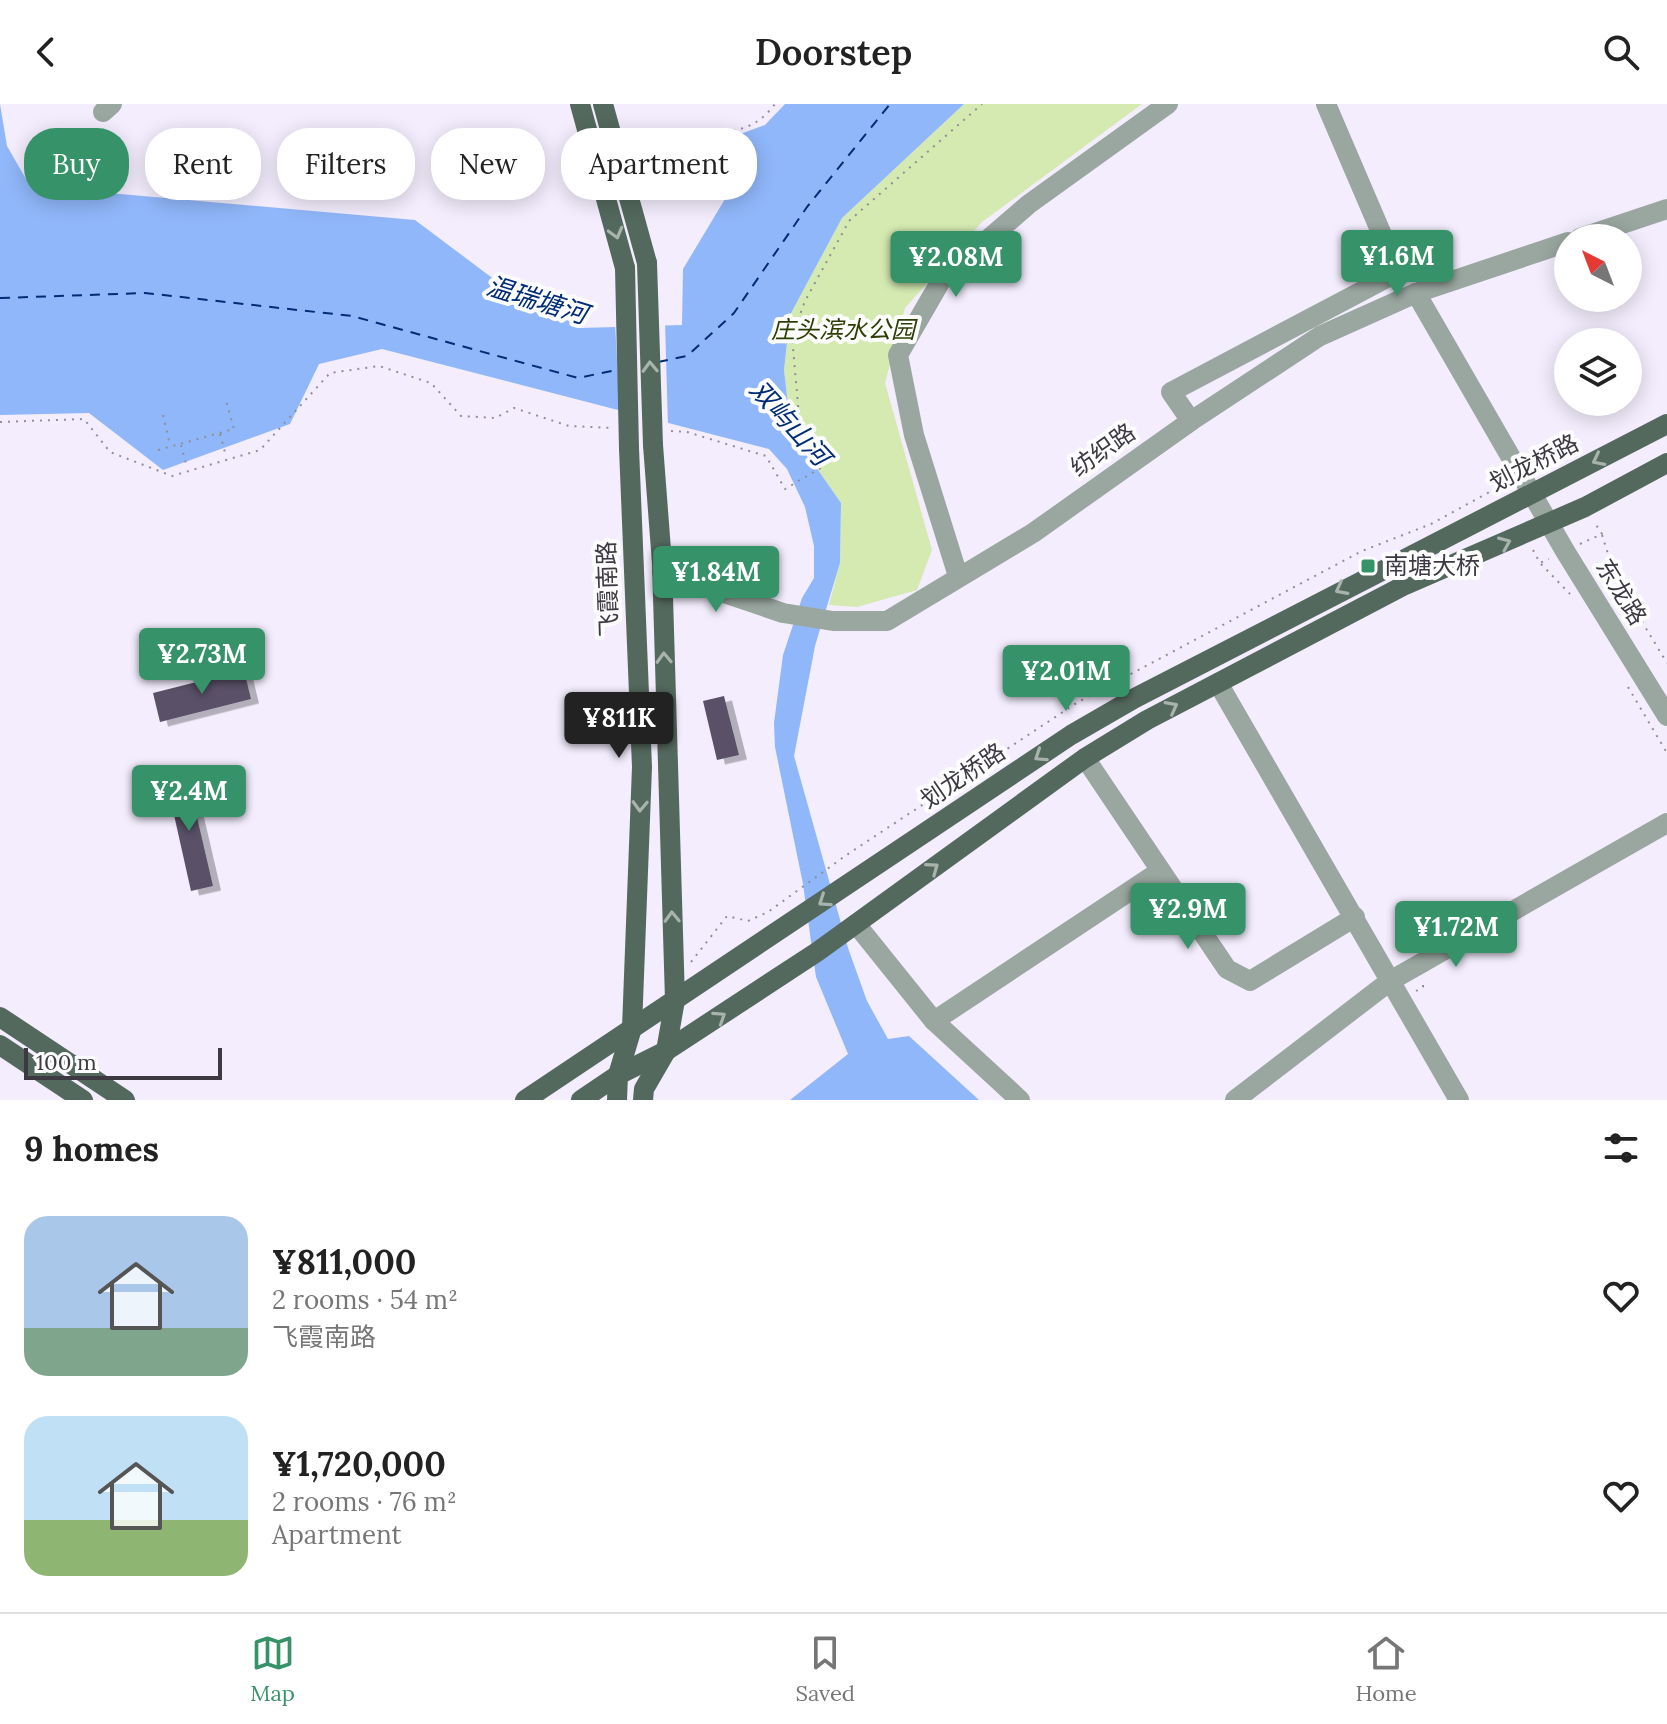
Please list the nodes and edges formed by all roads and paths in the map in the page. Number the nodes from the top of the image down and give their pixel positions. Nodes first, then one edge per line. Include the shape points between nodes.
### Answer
1 (580, 104) edge
2 (603, 104) edge
3 (775, 104) edge
4 (982, 104) edge
5 (1168, 104) edge
6 (1326, 104) edge
7 (742, 128) edge
8 (1667, 209) edge
9 (1622, 224) edge
10 (1554, 247) edge
11 (1416, 293) junction
12 (225, 397) dead end
13 (163, 415) dead end
14 (1191, 421) junction
15 (0, 422) edge
16 (1667, 424) edge
17 (613, 428) dead end
18 (220, 433) junction
19 (655, 438) junction
20 (181, 444) junction
21 (170, 447) junction
22 (158, 450) dead end
23 (226, 456) dead end
24 (1667, 463) edge
25 (187, 467) dead end
26 (1532, 494) junction
27 (1549, 524) junction
28 (1602, 534) dead end
29 (1540, 563) dead end
30 (662, 572) junction
31 (958, 576) junction
32 (1578, 602) dead end
33 (1667, 663) edge
34 (1624, 681) dead end
35 (1218, 683) junction
36 (1667, 716) edge
37 (1667, 753) edge
38 (1085, 758) junction
39 (1667, 823) edge
40 (1160, 871) junction
41 (1355, 917) junction
42 (856, 924) junction
43 (1390, 981) junction
44 (675, 1000) junction
45 (0, 1017) edge
46 (934, 1021) junction
47 (632, 1028) junction
48 (0, 1045) edge
49 (666, 1051) junction
50 (618, 1075) junction
51 (122, 1099) edge
52 (83, 1100) edge
53 (525, 1100) edge
54 (581, 1100) edge
55 (617, 1100) edge
56 (643, 1100) edge
57 (1020, 1100) edge
58 (1235, 1100) edge
59 (1459, 1100) edge

1 -> 47 main road, 飞霞南路, bridge via 625,268 642,767
19 -> 2 main road, bridge via 647,263
3 - 7 path via 761,121
4 - 19 path via 849,221 805,301 792,336 800,428 824,466 785,489 766,456 687,432
5 - 31 street via 1029,204 942,279 898,355 914,435
6 - 14 street via 1398,272 1171,392
8 - 9 street
10 - 11 street, 纺织路
11 - 14 street, 纺织路 via 1320,336
11 - 26 street, 东龙路
12 - 18 path via 234,429
13 - 21 path
14 - 31 street, 纺织路 via 1033,533
15 - 17 path via 84,419 110,452 172,476 260,450 330,373 379,366 431,383 461,416 495,418 514,408 569,426
16 -> 26 main road, 划龙桥路
18 - 20 path
18 - 23 path
19 - 30 main road
20 - 21 path
20 - 25 path
21 - 22 path
24 - 27 main road
26 - 27 street, 东龙路
26 -> 44 main road, 划龙桥路 via 1071,735
35 -> 27 main road via 1405,585
27 - 36 street, 东龙路
28 - 33 path via 1616,579
29 - 32 path
30 - 31 street, 纺织路 via 783,613 833,621 887,621
44 -> 30 main road
34 - 37 path
38 -> 35 main road
35 - 41 street
38 - 40 street
42 -> 38 main road
39 - 43 street
40 - 41 street via 1227,969 1250,981
40 - 46 street
41 - 43 street
42 - 46 street
49 -> 42 main road
43 - 58 street
43 - 59 street
44 - 47 main road, 划龙桥路
44 - 49 main road
45 - 51 main road
46 - 57 street
47 - 50 main road, 飞霞南路
47 - 53 main road, 划龙桥路
48 - 52 main road
49 - 50 main road
49 - 56 main road
50 - 54 main road
50 - 55 main road, 飞霞南路

